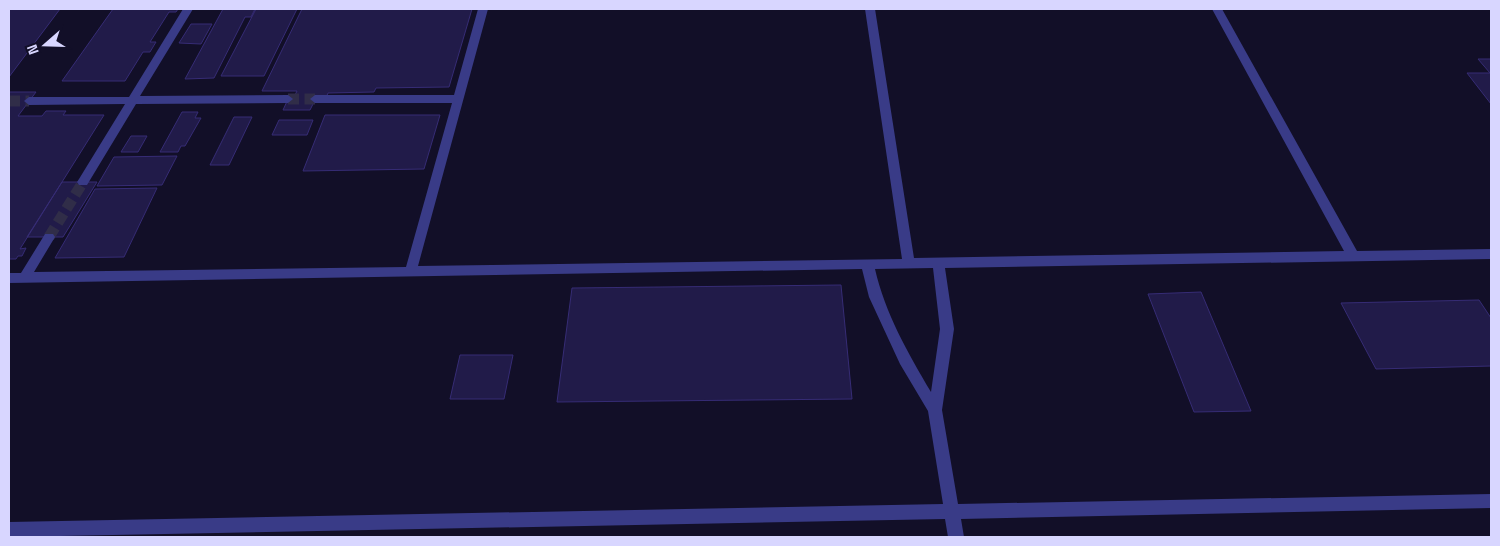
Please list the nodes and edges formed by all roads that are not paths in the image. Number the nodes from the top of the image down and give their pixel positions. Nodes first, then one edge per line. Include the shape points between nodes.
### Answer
1 (188, 9) edge
2 (483, 9) edge
3 (870, 9) edge
4 (1217, 9) edge
5 (288, 99) tunnel mouth
6 (315, 99) tunnel mouth
7 (458, 99) junction
8 (29, 100) tunnel mouth
9 (133, 100) junction
10 (83, 182) tunnel mouth
11 (49, 237) tunnel mouth
12 (1491, 254) edge
13 (1353, 256) junction
14 (938, 262) junction
15 (867, 263) junction
16 (909, 263) junction
17 (411, 271) junction
18 (9, 278) edge
19 (24, 278) junction
20 (935, 410) junction
21 (1491, 501) edge
22 (952, 512) junction
23 (9, 530) edge
24 (136, 532) edge
25 (956, 537) edge

1 - 9 street
2 - 7 street
3 - 16 street
4 - 13 street
5 - 9 street
6 - 7 street
7 - 17 street
8 - 9 street
9 - 10 street
11 - 19 street
12 - 13 street
13 - 14 street
14 - 16 street
14 - 20 street via 947,329
15 - 16 street
15 - 17 street
15 - 20 street via 875,297 904,360
17 - 19 street
18 - 19 street
20 - 22 street
21 - 22 street
22 - 24 street
22 - 25 street
23 - 24 street

